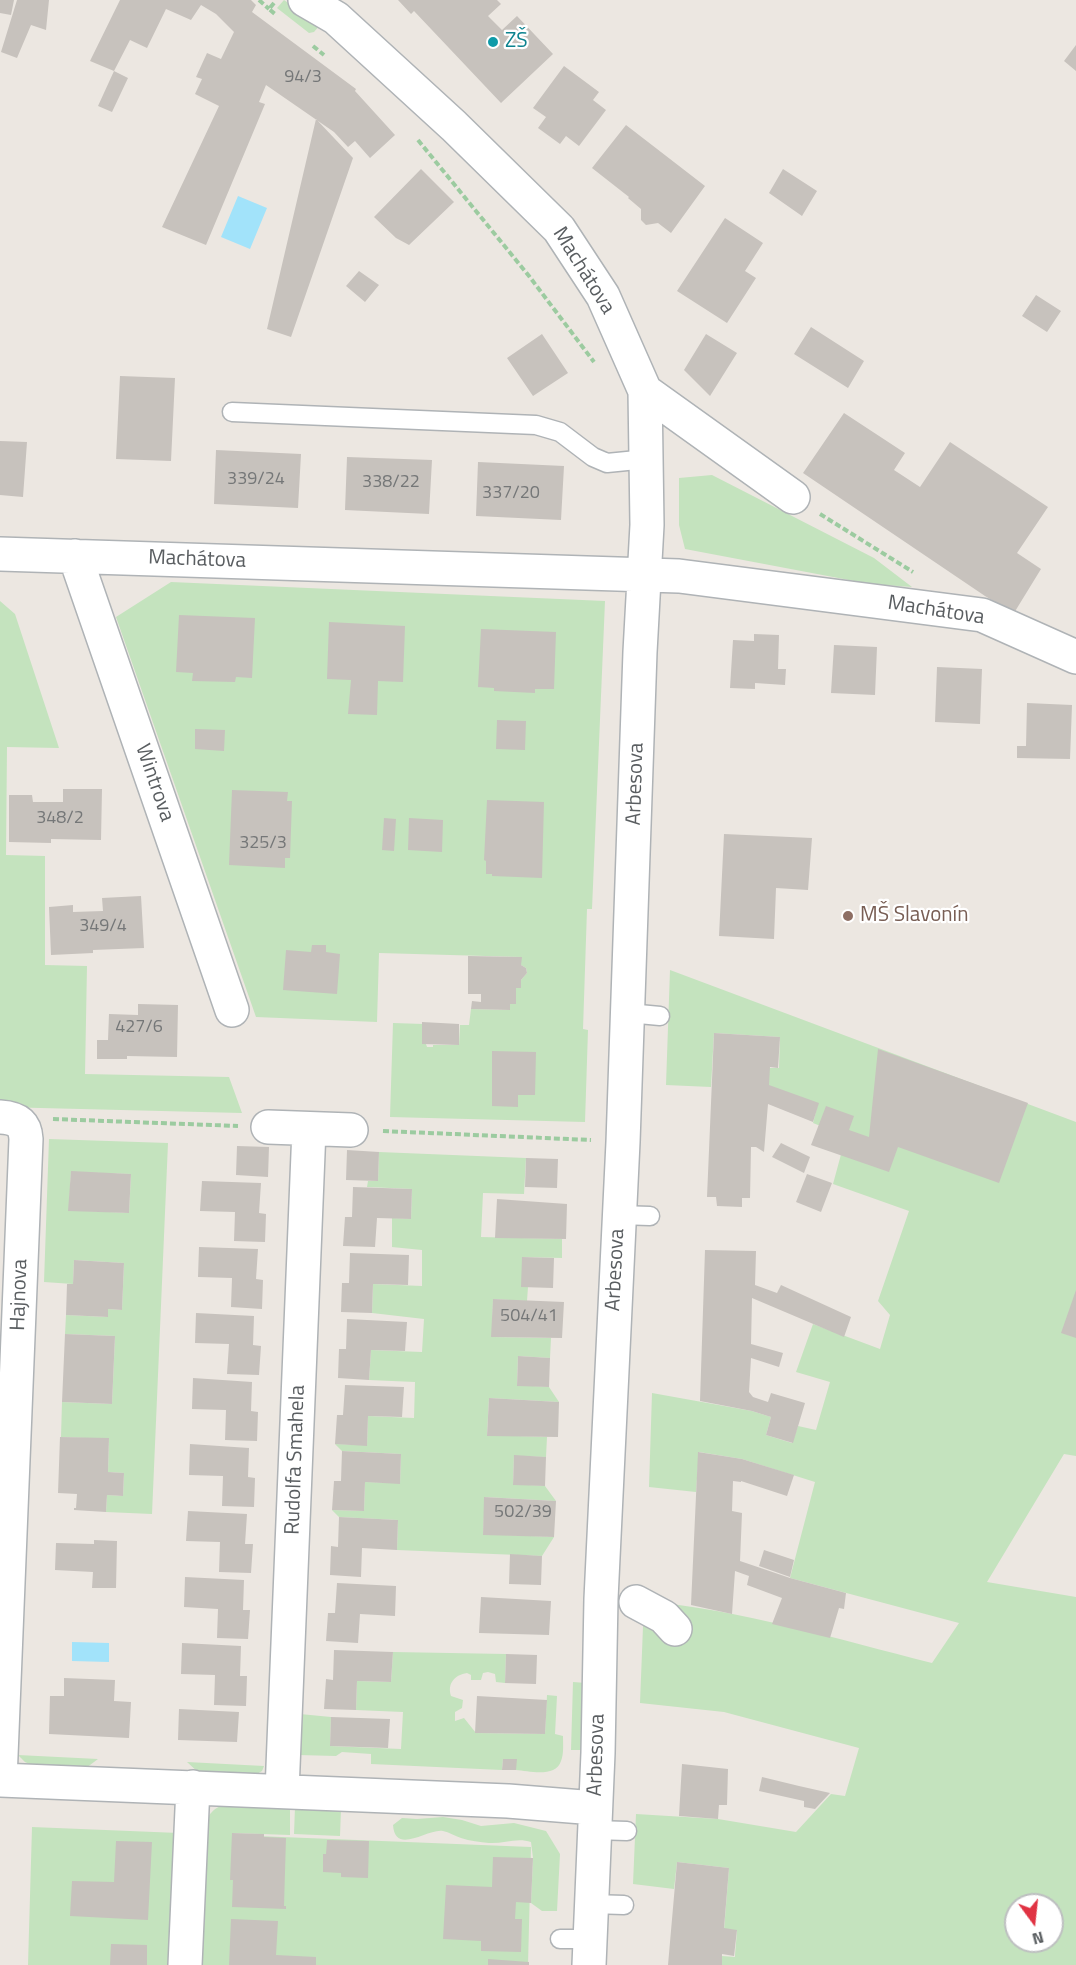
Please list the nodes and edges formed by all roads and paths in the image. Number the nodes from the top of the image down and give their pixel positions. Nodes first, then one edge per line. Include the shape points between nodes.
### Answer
1 (259, 0) edge
2 (318, 4) edge
3 (268, 9) dead end
4 (313, 46) dead end
5 (331, 60) dead end
6 (412, 133) dead end
7 (598, 368) dead end
8 (645, 391) junction
9 (232, 412) dead end
10 (647, 459) junction
11 (793, 497) joint
12 (0, 554) edge
13 (75, 556) junction
14 (645, 575) junction
15 (923, 578) dead end
16 (1076, 657) edge
17 (232, 1010) dead end
18 (628, 1013) junction
19 (660, 1016) dead end
20 (0, 1117) edge
21 (52, 1119) dead end
22 (268, 1127) joint
23 (309, 1129) junction
24 (351, 1130) joint
25 (600, 1141) dead end
26 (619, 1600) junction
27 (675, 1629) dead end
28 (0, 1780) edge
29 (193, 1787) junction
30 (282, 1791) junction
31 (595, 1819) junction
32 (627, 1831) dead end
33 (591, 1904) junction
34 (624, 1905) dead end
35 (579, 1948) edge
36 (185, 1965) edge

1 - 3 path
2 - 8 street, Machátova via 454,126 559,229 603,296
4 - 5 path
6 - 7 path
8 - 10 street, Machátova
8 - 11 street
9 - 10 lane via 536,425 560,432 607,463
10 - 14 street, Machátova
11 - 15 path
12 - 13 street, Machátova
13 - 14 street, Machátova
13 - 17 street, Wintrova
14 - 16 street, Machátova via 679,576 982,615
14 - 18 street, Arbesova
18 - 19 lane
18 - 26 street, Arbesova via 635,1216
20 - 28 street, Hajnova via 22,1122 26,1134
21 - 22 path
22 - 23 street
23 - 24 street
23 - 30 street, Rudolfa Smahela
24 - 25 path
26 - 27 street via 664,1617
26 - 31 street, Arbesova
28 - 29 street
29 - 30 street
29 - 36 street
30 - 31 street via 544,1803
31 - 32 lane
31 - 33 street, Arbesova
33 - 34 lane
33 - 35 street, Arbesova

